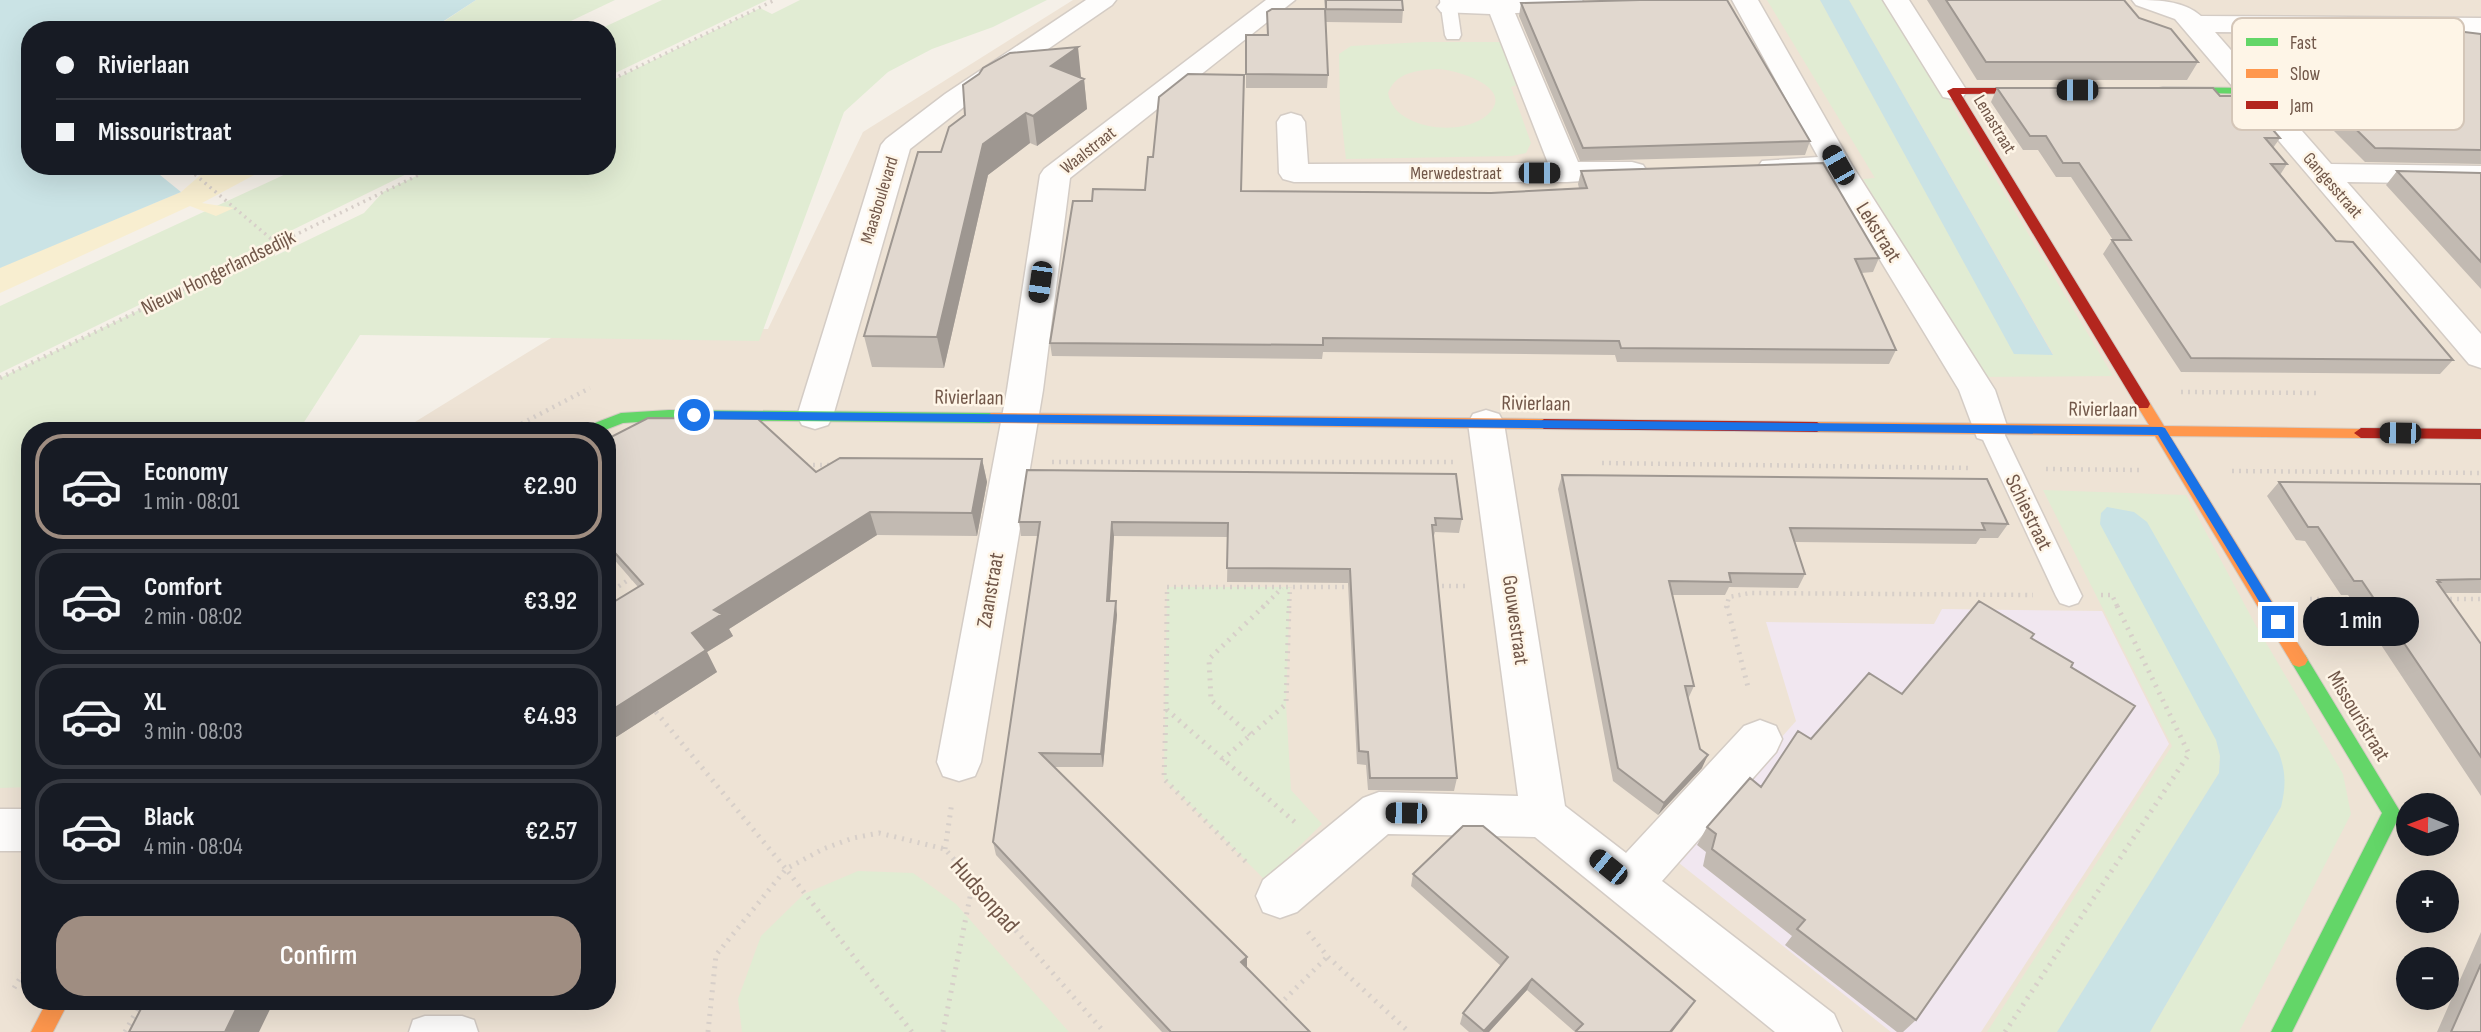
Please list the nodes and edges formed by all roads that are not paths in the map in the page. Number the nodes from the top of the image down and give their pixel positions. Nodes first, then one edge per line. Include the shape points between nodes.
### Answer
1 (1103, 0) edge
2 (1282, 0) edge
3 (1896, 0) edge
4 (2145, 0) edge
5 (1736, 1) edge
6 (1498, 3) edge
7 (1449, 4) edge
8 (1595, 4) edge
9 (2194, 24) junction
10 (2232, 24) edge
11 (1453, 35) dead end
12 (2232, 68) edge
13 (2059, 90) edge
14 (2151, 90) edge
15 (1953, 91) junction
16 (2232, 91) edge
17 (1291, 122) dead end
18 (2286, 130) edge
19 (1838, 165) junction
20 (1743, 168) edge
21 (1661, 170) edge
22 (1567, 173) junction
23 (2323, 173) junction
24 (2481, 175) edge
25 (2481, 356) edge
26 (815, 416) junction
27 (1020, 419) junction
28 (611, 422) edge
29 (1990, 429) junction
30 (2162, 431) junction
31 (2481, 434) edge
32 (1489, 443) junction
33 (2069, 596) road end
34 (1760, 739) dead end
35 (959, 762) dead end
36 (1544, 817) junction
37 (0, 830) edge
38 (21, 830) edge
39 (1629, 884) junction
40 (1280, 896) dead end
41 (54, 1010) edge
42 (1801, 1027) edge
43 (41, 1032) edge
44 (425, 1032) edge
45 (462, 1032) edge
46 (2281, 1032) edge

1 - 26 street, Maasboulevard via 896,145
2 - 27 street, Waalstraat via 1055,175
3 - 15 street
4 - 9 street, Gangesstraat via 2184,13
5 - 19 street, Lekstraat
6 - 7 street
6 - 8 street
6 - 22 street
7 - 11 lane
9 - 10 street
9 - 12 street, Gangesstraat
13 - 15 street, Lenastraat
14 - 16 street
15 - 30 street, Lenastraat
17 - 22 street, Merwedestraat via 1294,173
18 - 23 street, Gangesstraat
19 - 20 street
19 - 29 street, Lekstraat via 1977,390
21 - 22 street, Merwedestraat
23 - 24 street
23 - 25 street, Gangesstraat
26 - 27 street, Rivierlaan
26 - 28 street, Rivierlaan via 645,416
27 - 32 street, Rivierlaan
27 - 35 street, Zaanstraat
29 - 30 street, Rivierlaan
29 - 32 street, Rivierlaan
29 - 33 lane, Schiestraat
30 - 31 street, Rivierlaan
30 - 46 street, Missouristraat via 2392,813
32 - 36 street, Gouwestraat
34 - 39 street
36 - 39 street
36 - 40 street via 1379,813
37 - 38 street
39 - 42 street
41 - 43 street
44 - 45 lane

